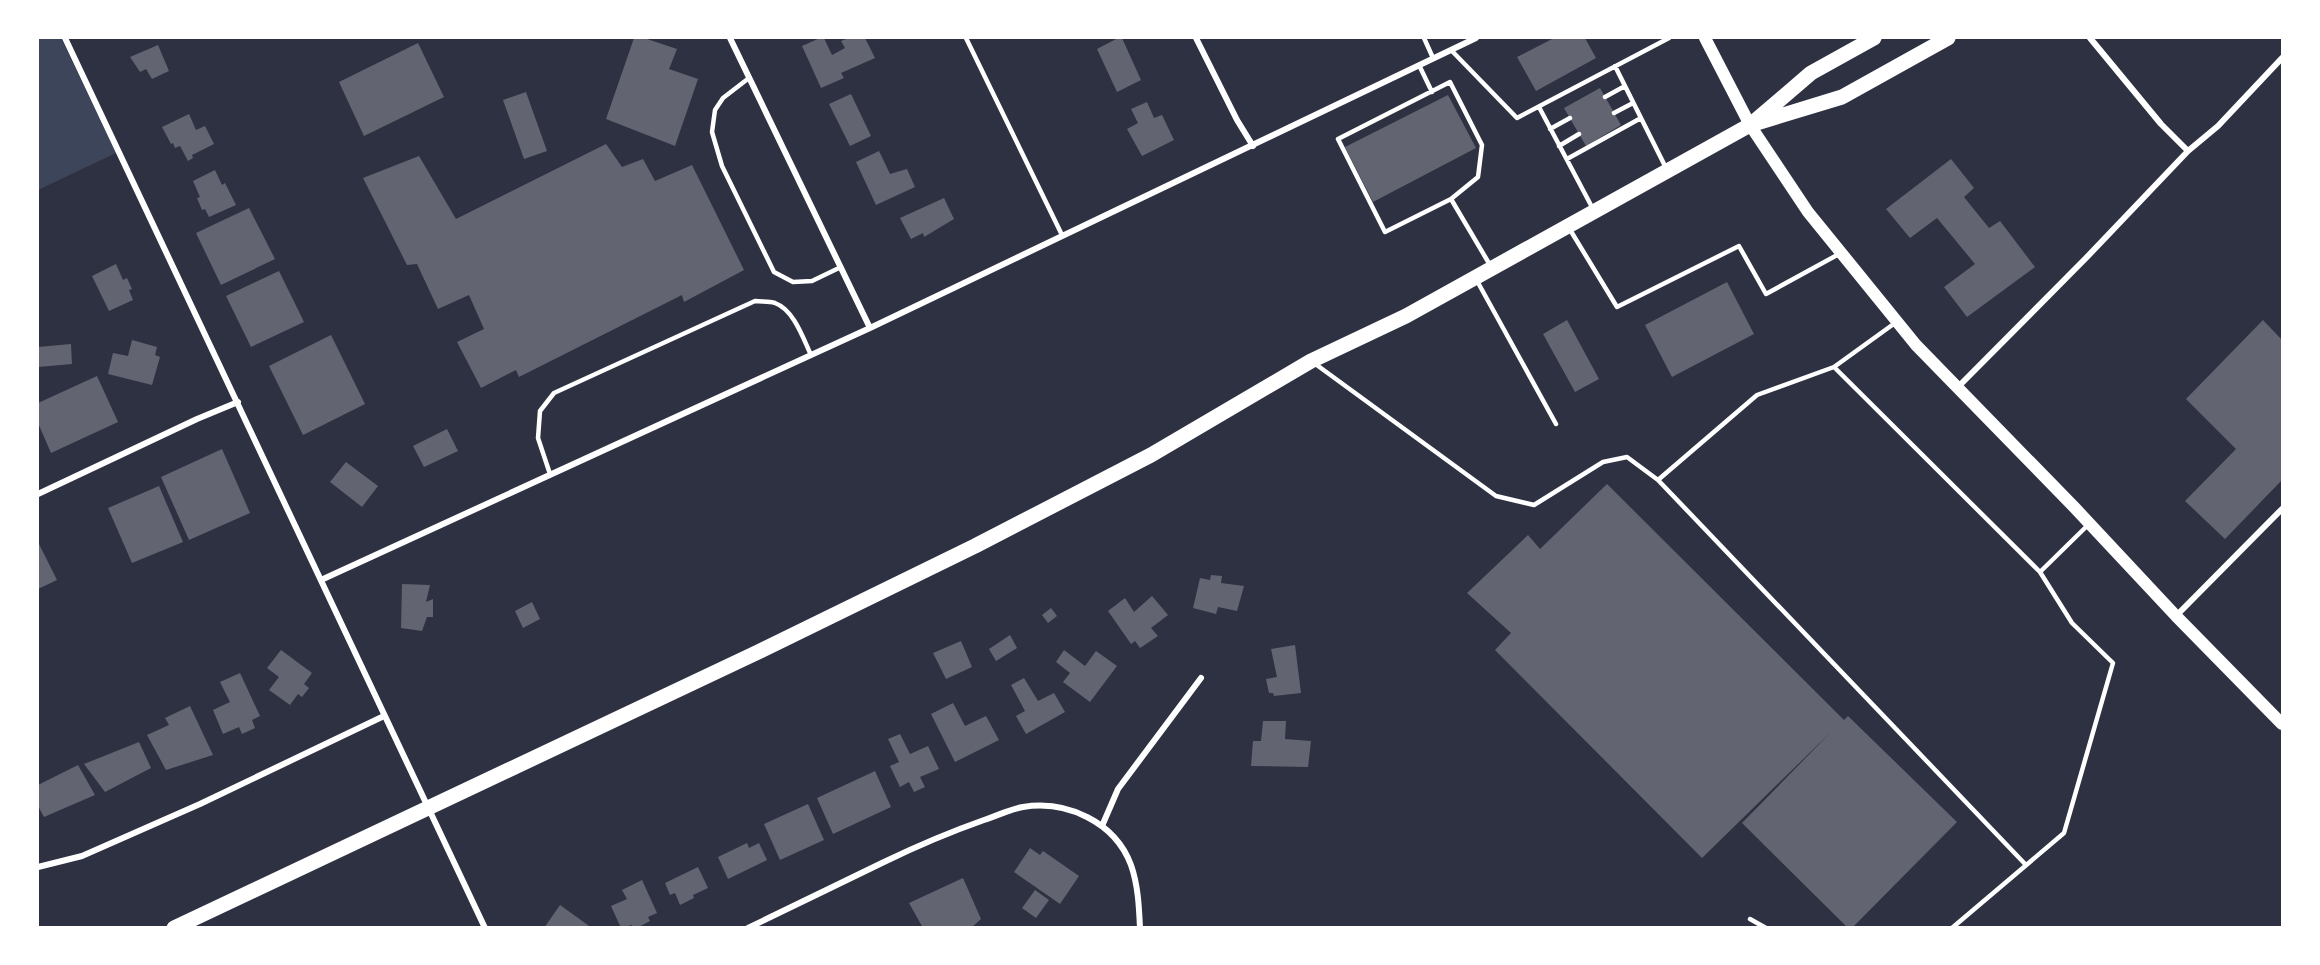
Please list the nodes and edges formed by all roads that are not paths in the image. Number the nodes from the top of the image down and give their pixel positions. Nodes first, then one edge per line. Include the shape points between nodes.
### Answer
1 (65, 38) edge
2 (730, 38) edge
3 (966, 38) edge
4 (1196, 38) edge
5 (1424, 38) edge
6 (1476, 38) edge
7 (1669, 38) edge
8 (1706, 38) edge
9 (1874, 38) edge
10 (1948, 38) edge
11 (2090, 38) edge
12 (1465, 40) edge
13 (1451, 50) junction
14 (1433, 58) junction
15 (2283, 58) edge
16 (1419, 65) junction
17 (1615, 66) junction
18 (749, 78) junction
19 (1625, 86) junction
20 (1432, 92) junction
21 (1605, 97) dead end
22 (1634, 103) junction
23 (1539, 107) junction
24 (1614, 113) dead end
25 (1570, 118) dead end
26 (1641, 118) junction
27 (1750, 125) junction
28 (1550, 129) junction
29 (1579, 134) dead end
30 (1253, 146) junction
31 (1559, 146) junction
32 (2188, 151) junction
33 (1567, 159) junction
34 (1668, 171) junction
35 (1451, 199) junction
36 (1594, 211) junction
37 (1568, 226) junction
38 (1062, 235) junction
39 (1841, 252) junction
40 (841, 267) junction
41 (1492, 267) junction
42 (1475, 277) junction
43 (1898, 322) junction
44 (870, 328) junction
45 (811, 355) junction
46 (1311, 361) junction
47 (1834, 367) junction
48 (1957, 389) junction
49 (238, 402) junction
50 (1557, 424) dead end
51 (550, 474) junction
52 (1658, 480) junction
53 (38, 494) edge
54 (2283, 509) edge
55 (2090, 524) junction
56 (2040, 572) junction
57 (321, 580) junction
58 (2176, 616) junction
59 (1201, 678) dead end
60 (384, 716) junction
61 (2283, 724) edge
62 (427, 808) junction
63 (1102, 826) junction
64 (2026, 865) junction
65 (38, 867) edge
66 (1750, 919) dead end
67 (174, 927) edge
68 (485, 927) edge
69 (748, 927) edge
70 (1140, 927) edge
71 (1766, 927) edge
72 (1952, 927) edge

1 - 49 street
2 - 18 street
3 - 38 lane
4 - 30 street
5 - 14 lane
6 - 12 street
7 - 17 lane
8 - 27 main road
9 - 27 main road via 1811,73
10 - 27 main road via 1842,97
11 - 32 street
12 - 13 street
13 - 14 street
13 - 23 lane via 1518,118
14 - 16 street
15 - 32 street via 2218,126
16 - 20 lane
16 - 30 street
17 - 19 lane
17 - 23 lane
18 - 40 street
18 - 40 lane via 723,98 715,110 712,132 722,166 774,272 793,282 812,280
19 - 21 lane
19 - 22 lane
20 - 35 lane via 1450,82 1482,145 1478,177
20 - 35 lane via 1338,139 1385,232
22 - 24 lane
22 - 26 lane
23 - 28 lane
25 - 28 lane
26 - 33 lane
26 - 34 lane
27 - 34 main road
27 - 39 main road via 1808,212
28 - 31 lane
29 - 31 lane
30 - 38 street
31 - 33 lane
32 - 48 street
33 - 36 lane
34 - 36 main road
35 - 41 lane
36 - 37 main road
37 - 39 lane via 1617,307 1739,246 1766,294
37 - 41 main road
38 - 44 street
39 - 43 main road
40 - 44 street
41 - 42 main road
42 - 46 main road via 1406,316
42 - 50 lane
43 - 47 lane
43 - 48 main road
44 - 45 street
45 - 51 street
45 - 51 lane via 797,325 776,303 755,301 554,393 540,411 538,438
46 - 52 lane via 1496,496 1534,505 1603,462 1627,457
46 - 62 main road via 1151,455 975,546
47 - 52 lane via 1757,395
47 - 56 lane
48 - 55 main road
49 - 53 street
49 - 57 street
51 - 57 street
52 - 64 lane
54 - 58 street
55 - 56 lane
55 - 58 main road
56 - 64 lane via 2072,623 2113,663 2064,832
57 - 60 street
58 - 61 main road
59 - 63 street via 1118,789
60 - 62 street
60 - 65 street via 82,856
62 - 67 main road
62 - 68 street
63 - 69 street via 1066,808 1021,807 931,839
63 - 70 street via 1121,846 1130,863 1138,889
64 - 72 lane
66 - 71 lane

